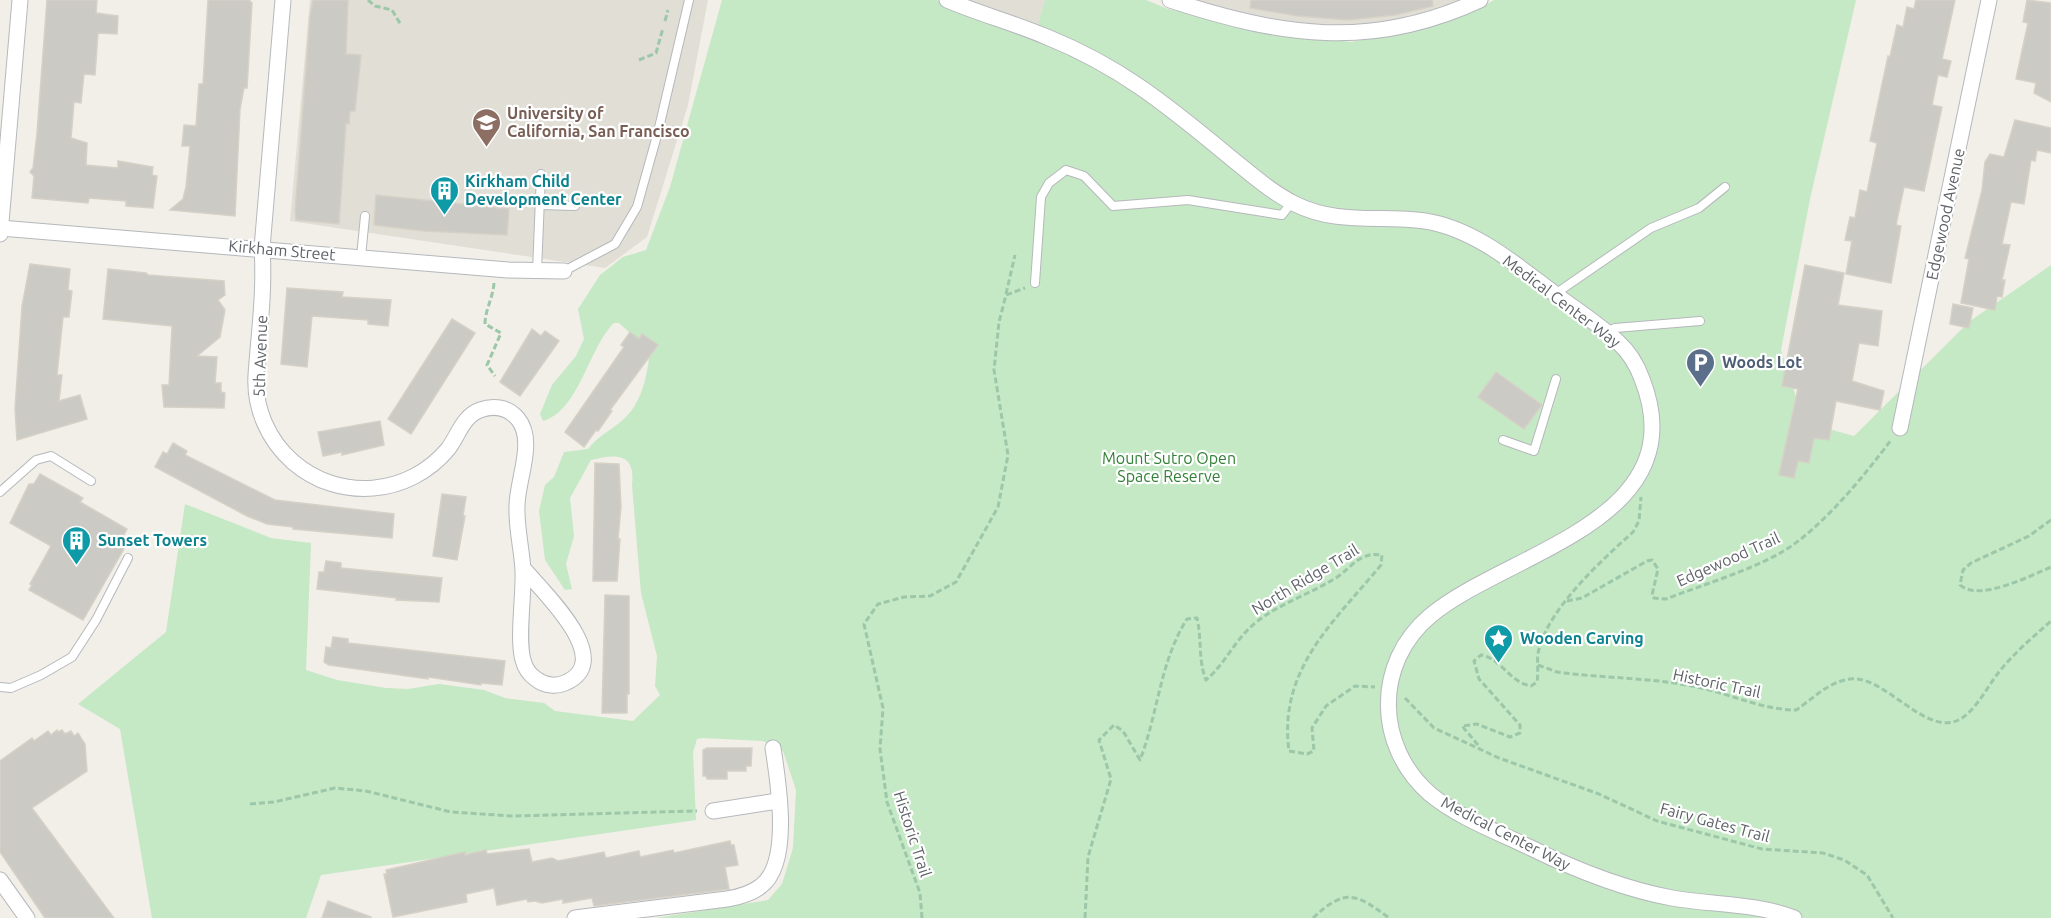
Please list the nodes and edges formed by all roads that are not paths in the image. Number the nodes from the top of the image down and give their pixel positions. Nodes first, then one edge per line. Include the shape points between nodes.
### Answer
1 (20, 0) edge
2 (283, 0) edge
3 (689, 0) edge
4 (947, 0) edge
5 (1170, 0) edge
6 (1480, 0) edge
7 (1989, 0) edge
8 (541, 174) dead end
9 (1725, 187) dead end
10 (1291, 202) junction
11 (540, 205) junction
12 (575, 207) dead end
13 (365, 216) dead end
14 (0, 228) edge
15 (0, 234) edge
16 (262, 248) junction
17 (361, 257) junction
18 (537, 271) junction
19 (564, 271) joint
20 (1035, 283) road end
21 (1555, 294) junction
22 (1700, 321) dead end
23 (1606, 332) junction
24 (1556, 379) dead end
25 (1900, 428) road end
26 (1503, 440) dead end
27 (91, 481) dead end
28 (0, 492) edge
29 (128, 558) dead end
30 (523, 568) junction
31 (0, 687) edge
32 (772, 748) dead end
33 (778, 801) junction
34 (713, 811) road end
35 (0, 880) edge
36 (27, 918) edge
37 (575, 918) edge
38 (1794, 918) edge

1 - 14 street
2 - 16 street, 5th Avenue
3 - 19 lane via 637,207 615,244
4 - 10 street, Medical Center Way via 1047,36 1114,71
5 - 6 street via 1262,25 1335,34 1399,28
7 - 25 street, Edgewood Avenue
8 - 11 lane
9 - 21 lane via 1699,208 1651,228
10 - 20 lane via 1282,215 1188,200 1113,206 1084,176 1066,170 1049,183 1041,197
10 - 21 street, Medical Center Way via 1337,218 1424,221 1453,229 1486,245
11 - 12 lane
11 - 18 lane
13 - 17 lane
14 - 15 street
14 - 16 street, Kirkham Street
16 - 17 street, Kirkham Street
16 - 30 street, 5th Avenue via 264,279 255,390 265,425 280,449 304,471 332,485 385,487 409,480 429,467 447,450 472,413 488,408 506,409 520,422 524,432 517,505
17 - 18 street, Kirkham Street
18 - 19 street, Kirkham Street
21 - 23 street, Medical Center Way
22 - 23 lane
23 - 38 street, Medical Center Way via 1635,364 1650,408 1647,453 1634,483 1587,528 1431,615 1407,643 1388,689 1387,717 1398,750 1418,782 1449,807 1615,884 1666,897 1764,909
24 - 26 lane via 1534,451
27 - 28 lane via 51,456 36,460
29 - 31 lane via 72,657 11,688
30 - 30 street, 5th Avenue via 523,662 543,684 567,682 581,668 581,640
32 - 33 street
33 - 34 street
33 - 37 street via 779,849 763,885 740,897
35 - 36 street

